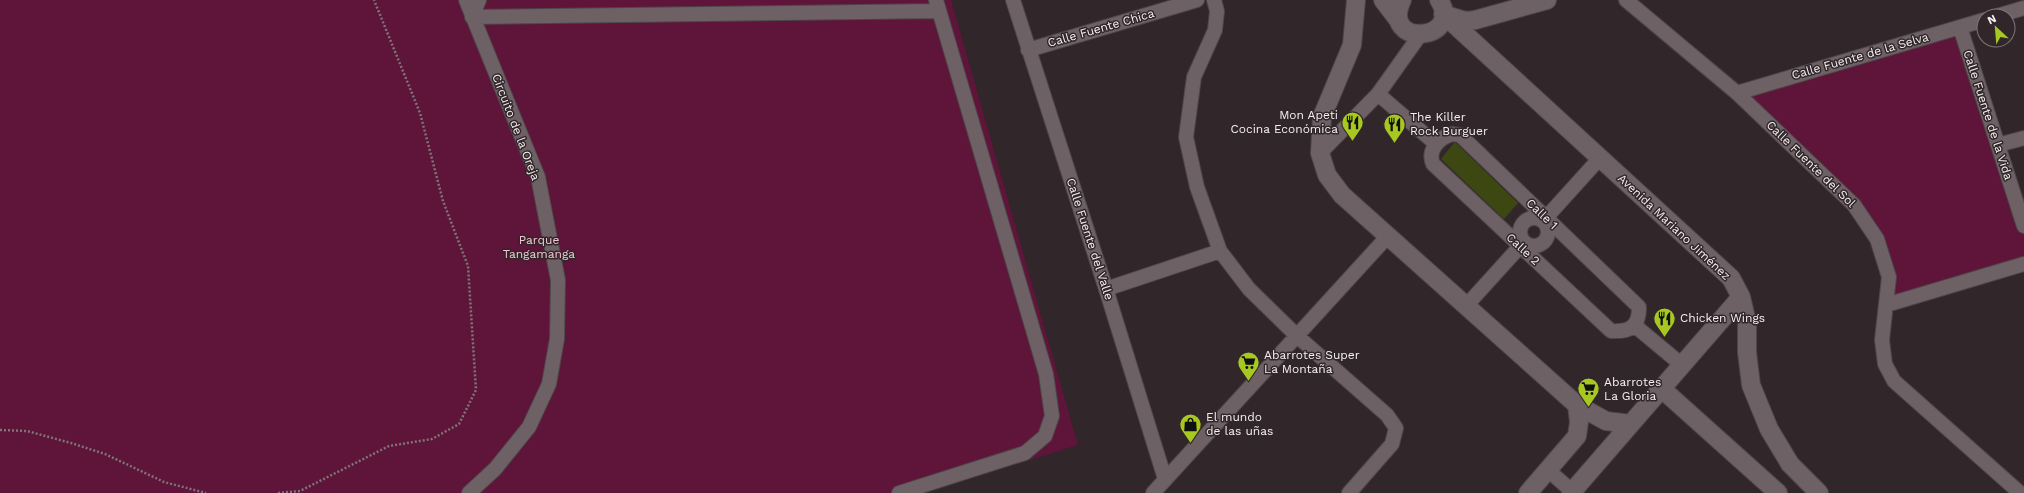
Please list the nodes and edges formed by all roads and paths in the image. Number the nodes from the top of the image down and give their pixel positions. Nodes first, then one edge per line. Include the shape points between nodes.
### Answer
1 (374, 0) edge
2 (466, 0) edge
3 (479, 0) edge
4 (1013, 0) edge
5 (1197, 0) edge
6 (1214, 0) edge
7 (1356, 0) edge
8 (1383, 0) edge
9 (1402, 0) edge
10 (1547, 0) edge
11 (1626, 0) edge
12 (938, 5) edge
13 (1441, 7) edge
14 (472, 17) junction
15 (1484, 18) junction
16 (1399, 21) junction
17 (1976, 22) edge
18 (1960, 27) junction
19 (1420, 35) junction
20 (1028, 50) junction
21 (1486, 53) junction
22 (1737, 93) junction
23 (1378, 94) junction
24 (2024, 138) edge
25 (1436, 144) junction
26 (1998, 145) junction
27 (1320, 153) junction
28 (1600, 158) junction
29 (1544, 219) junction
30 (2024, 226) edge
31 (1388, 236) junction
32 (1522, 244) junction
33 (1220, 251) junction
34 (2024, 264) edge
35 (1106, 289) junction
36 (1741, 298) junction
37 (1886, 304) junction
38 (1466, 306) junction
39 (1634, 325) junction
40 (1297, 336) junction
41 (1682, 365) junction
42 (1662, 389) junction
43 (1576, 405) junction
44 (1631, 424) junction
45 (0, 430) edge
46 (1548, 470) junction
47 (1165, 479) junction
48 (1813, 491) edge
49 (1572, 492) edge
50 (206, 493) edge
51 (278, 493) edge
52 (469, 493) edge
53 (899, 493) edge
54 (1153, 493) edge
55 (1349, 493) edge
56 (1528, 493) edge
57 (1778, 493) edge
58 (2020, 493) edge

1 - 51 path via 420,113 443,201 468,266 476,390 459,424 432,439 389,446 300,491
2 - 14 street, Circuito de la Oreja
3 - 14 street
4 - 20 street, Calle Fuente del Valle
5 - 20 street, Calle Fuente Chica
6 - 33 street via 1217,11 1216,30 1194,77 1186,137 1197,187
7 - 27 street via 1352,45 1322,117
8 - 16 street
9 - 16 street
10 - 15 street
11 - 22 street, Calle Fuente del Sol
12 - 14 street
12 - 53 street via 1046,374 1052,416 1046,436 1025,453
13 - 15 street via 1466,21
13 - 19 street via 1438,27
13 - 21 street, Avenida Mariano Jiménez
14 - 52 street, Circuito de la Oreja via 538,177 558,280 557,339 549,384 529,427 495,469
15 - 21 street via 1474,26 1473,35
16 - 19 street via 1407,31
17 - 18 street, Calle Fuente de la Selva
18 - 22 street, Calle Fuente de la Selva
18 - 26 street, Calle Fuente de la Vida
19 - 23 street
20 - 35 street, Calle Fuente del Valle
21 - 28 street, Avenida Mariano Jiménez
22 - 37 street, Calle Fuente del Sol via 1854,205 1877,239 1889,277
23 - 25 street
23 - 27 street
24 - 26 street
25 - 29 street, Calle 1 via 1452,134 1460,135
25 - 32 street, Calle 2 via 1431,159 1433,164
26 - 30 street, Calle Fuente de la Vida
27 - 31 street via 1327,175 1342,195
28 - 29 street
28 - 36 street, Avenida Mariano Jiménez via 1731,278
29 - 32 street via 1529,219 1522,224
29 - 32 street via 1548,228 1545,242 1536,246
29 - 39 street, Calle 1 via 1639,307 1639,318
31 - 38 street
31 - 40 street
32 - 38 street
32 - 39 street, Calle 2 via 1610,331 1625,332
33 - 35 street
33 - 40 street via 1249,289
34 - 37 street
35 - 47 street, Calle Fuente del Valle
36 - 41 street
36 - 48 street, Avenida Mariano Jiménez via 1747,322 1751,385 1769,429 1790,464
37 - 58 street, Calle Fuente del Sol via 1882,340 1885,364 1894,381
38 - 43 street
39 - 41 street
40 - 47 street
40 - 55 street via 1387,415 1396,428 1392,444
41 - 42 street
42 - 44 street
42 - 57 street
43 - 44 street via 1606,421
43 - 46 street via 1579,422 1577,436
44 - 49 street
45 - 50 path via 27,431 77,445 105,454 164,482
46 - 49 street
46 - 56 street
47 - 54 street

